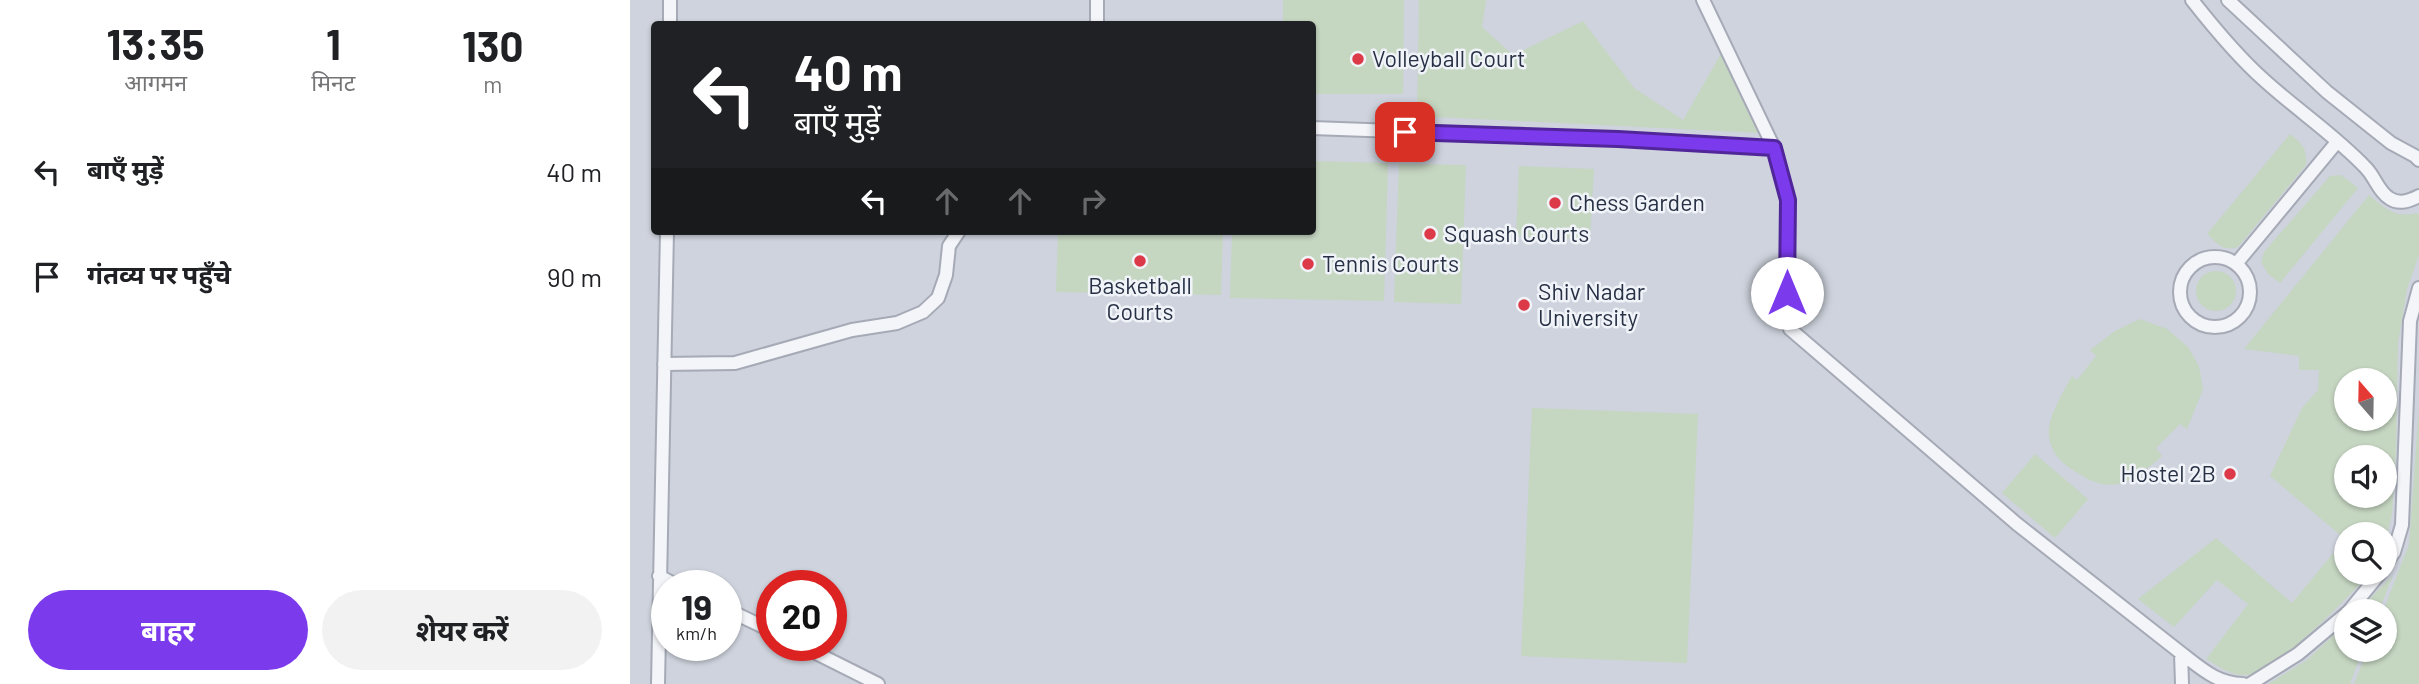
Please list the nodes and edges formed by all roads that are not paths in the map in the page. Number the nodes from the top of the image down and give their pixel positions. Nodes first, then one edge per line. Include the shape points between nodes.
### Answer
1 (670, 0) edge
2 (1097, 0) edge
3 (1703, 0) edge
4 (2192, 0) edge
5 (2228, 0) edge
6 (670, 21) edge
7 (1097, 21) edge
8 (1316, 128) edge
9 (2337, 142) junction
10 (1774, 148) junction
11 (2419, 160) edge
12 (2419, 196) edge
13 (667, 235) edge
14 (956, 235) edge
15 (2236, 264) junction
16 (2419, 288) edge
17 (664, 365) junction
18 (2397, 542) edge
19 (659, 570) edge
20 (2370, 585) edge
21 (2359, 599) edge
22 (2334, 624) edge
23 (2181, 653) junction
24 (658, 661) edge
25 (832, 661) edge
26 (658, 684) edge
27 (878, 684) edge
28 (2182, 684) edge
29 (2243, 684) edge
30 (2250, 684) edge

1 - 6 lane
2 - 7 lane
3 - 10 lane
4 - 9 lane via 2262,78
5 - 11 lane via 2327,92 2391,144
8 - 10 lane
9 - 12 lane via 2368,170 2388,198 2398,202
9 - 15 lane
10 - 23 lane via 1788,200 1790,329 2017,524
13 - 17 lane
14 - 17 lane via 949,246 938,298 923,312 897,323 852,330 735,363
15 - 15 lane via 2249,283 2250,295 2241,316 2221,327 2198,323 2189,316 2180,295 2186,273 2203,259 2215,257
16 - 18 lane via 2410,321 2402,525
17 - 19 lane
20 - 21 lane
22 - 30 lane via 2298,654
23 - 28 lane
23 - 29 lane via 2206,673 2227,683
24 - 26 lane
25 - 27 lane

